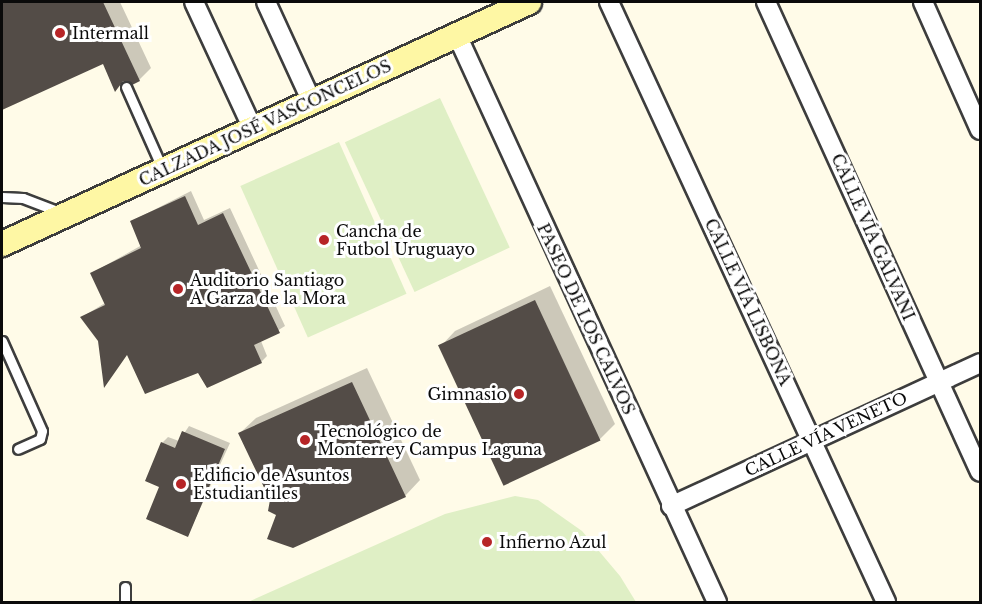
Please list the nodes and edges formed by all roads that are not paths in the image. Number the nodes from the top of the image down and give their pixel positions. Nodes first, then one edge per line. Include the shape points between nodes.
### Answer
1 (195, 2) edge
2 (266, 2) edge
3 (529, 2) edge
4 (609, 2) edge
5 (766, 2) edge
6 (923, 2) edge
7 (457, 35) junction
8 (126, 87) dead end
9 (312, 102) junction
10 (254, 129) junction
11 (981, 130) edge
12 (163, 170) junction
13 (2, 197) edge
14 (64, 215) junction
15 (2, 244) edge
16 (2, 341) edge
17 (981, 363) edge
18 (939, 382) junction
19 (811, 441) junction
20 (18, 449) dead end
21 (981, 472) edge
22 (671, 506) junction
23 (125, 587) dead end
24 (125, 603) edge
25 (717, 603) edge
26 (886, 603) edge

1 - 10 street
2 - 9 street
3 - 7 main road, CALZADA JOSÉ VASCONCELOS
4 - 19 street, CALLE VÍA LISBONA
5 - 18 street, CALLE VÍA GALVANI
6 - 11 street
7 - 9 main road, CALZADA JOSÉ VASCONCELOS
7 - 22 street, PASEO DE LOS CALVOS
8 - 12 lane
9 - 10 main road, CALZADA JOSÉ VASCONCELOS
10 - 12 main road, CALZADA JOSÉ VASCONCELOS
12 - 14 main road, CALZADA JOSÉ VASCONCELOS
13 - 14 lane via 23,198
14 - 15 main road, CALZADA JOSÉ VASCONCELOS
16 - 20 lane via 42,431 40,439
17 - 18 street, CALLE VÍA VENETO
18 - 19 street, CALLE VÍA VENETO
18 - 21 street, CALLE VÍA GALVANI
19 - 22 street, CALLE VÍA VENETO
19 - 26 street, CALLE VÍA LISBONA
22 - 25 street, PASEO DE LOS CALVOS
23 - 24 lane

